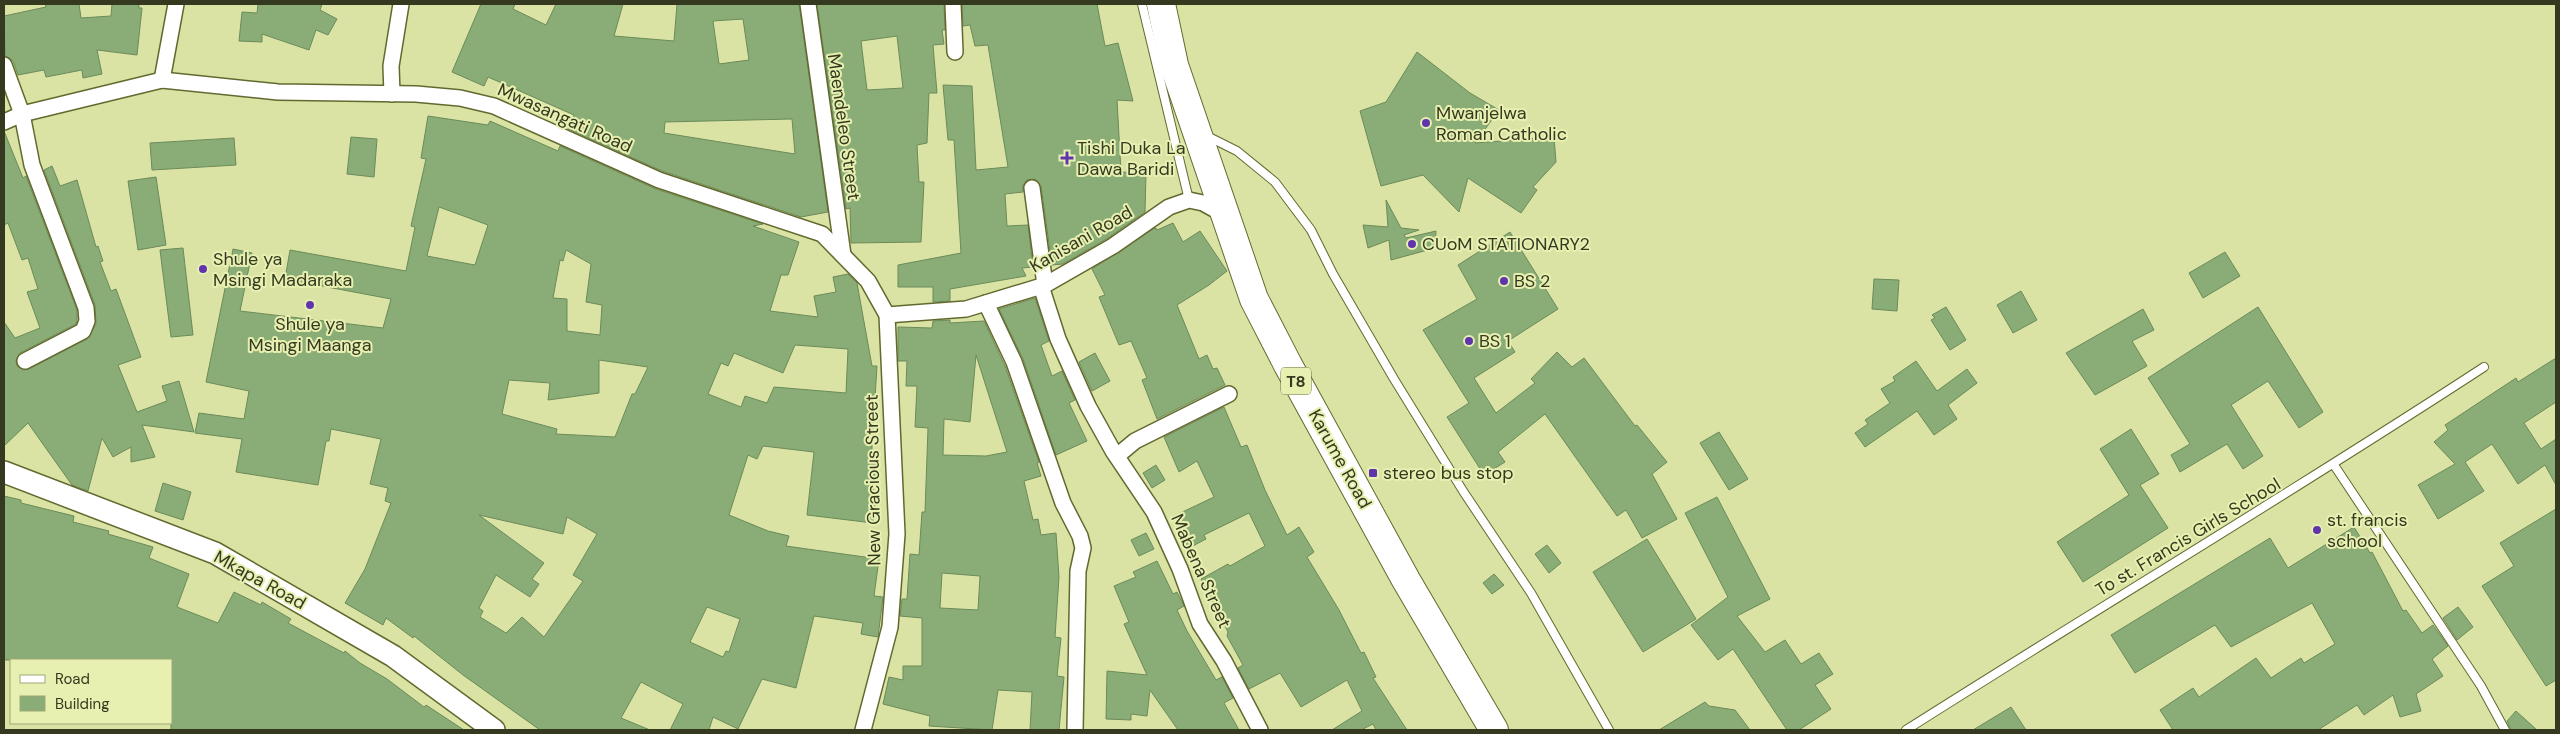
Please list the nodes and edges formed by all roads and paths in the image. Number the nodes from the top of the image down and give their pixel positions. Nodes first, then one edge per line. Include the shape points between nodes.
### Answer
1 (176, 4) edge
2 (401, 4) edge
3 (808, 4) edge
4 (953, 4) edge
5 (1142, 4) edge
6 (1161, 4) edge
7 (955, 52) dead end
8 (4, 65) edge
9 (162, 80) junction
10 (392, 94) junction
11 (22, 114) junction
12 (4, 122) edge
13 (1197, 131) junction
14 (1032, 188) dead end
15 (1189, 200) junction
16 (1226, 216) junction
17 (843, 255) junction
18 (1043, 286) junction
19 (986, 302) junction
20 (887, 315) junction
21 (25, 361) dead end
22 (2484, 367) dead end
23 (1229, 394) dead end
24 (1115, 454) junction
25 (2334, 465) junction
26 (4, 472) edge
27 (494, 730) edge
28 (863, 730) edge
29 (1075, 730) edge
30 (1260, 730) edge
31 (1494, 730) edge
32 (1609, 730) edge
33 (1906, 730) edge
34 (2506, 730) edge

1 - 9 street
2 - 10 street via 391,66
3 - 17 street, Maendeleo Street
4 - 7 street
5 - 15 lane
6 - 13 highway, Karume Road / T8 via 1174,65
8 - 11 street
9 - 10 street, Mwasangati Road via 278,92
9 - 11 street, Mwasangati Road
10 - 17 street, Mwasangati Road via 460,98 494,106 659,180 822,234
11 - 12 street, Mwasangati Road
11 - 21 street via 32,165 83,299 87,321 83,331 74,337
13 - 16 highway, Karume Road / T8
13 - 32 lane via 1237,152 1275,182 1296,208 1404,395 1531,593
14 - 18 street, Mabena Street
15 - 16 street via 1203,203
15 - 18 street, Kanisani Road via 1169,207 1113,246
16 - 31 highway, Karume Road / T8 via 1254,299 1288,365 1406,580
17 - 20 street, Mwasangati Road via 868,281
18 - 19 street, Kanisani Road
18 - 24 street, Mabena Street via 1068,363
19 - 20 street, Kanisani Road via 966,309
19 - 29 street via 1014,362 1063,503 1083,548 1078,571
20 - 28 street, New Gracious Street via 897,534 890,627
22 - 25 lane, To st. Francis Girls School
23 - 24 street
24 - 30 street, Mabena Street via 1154,512 1200,624 1224,660
25 - 33 lane, To st. Francis Girls School
25 - 34 lane via 2481,686
26 - 27 street, Mkapa Road via 215,553 393,656

